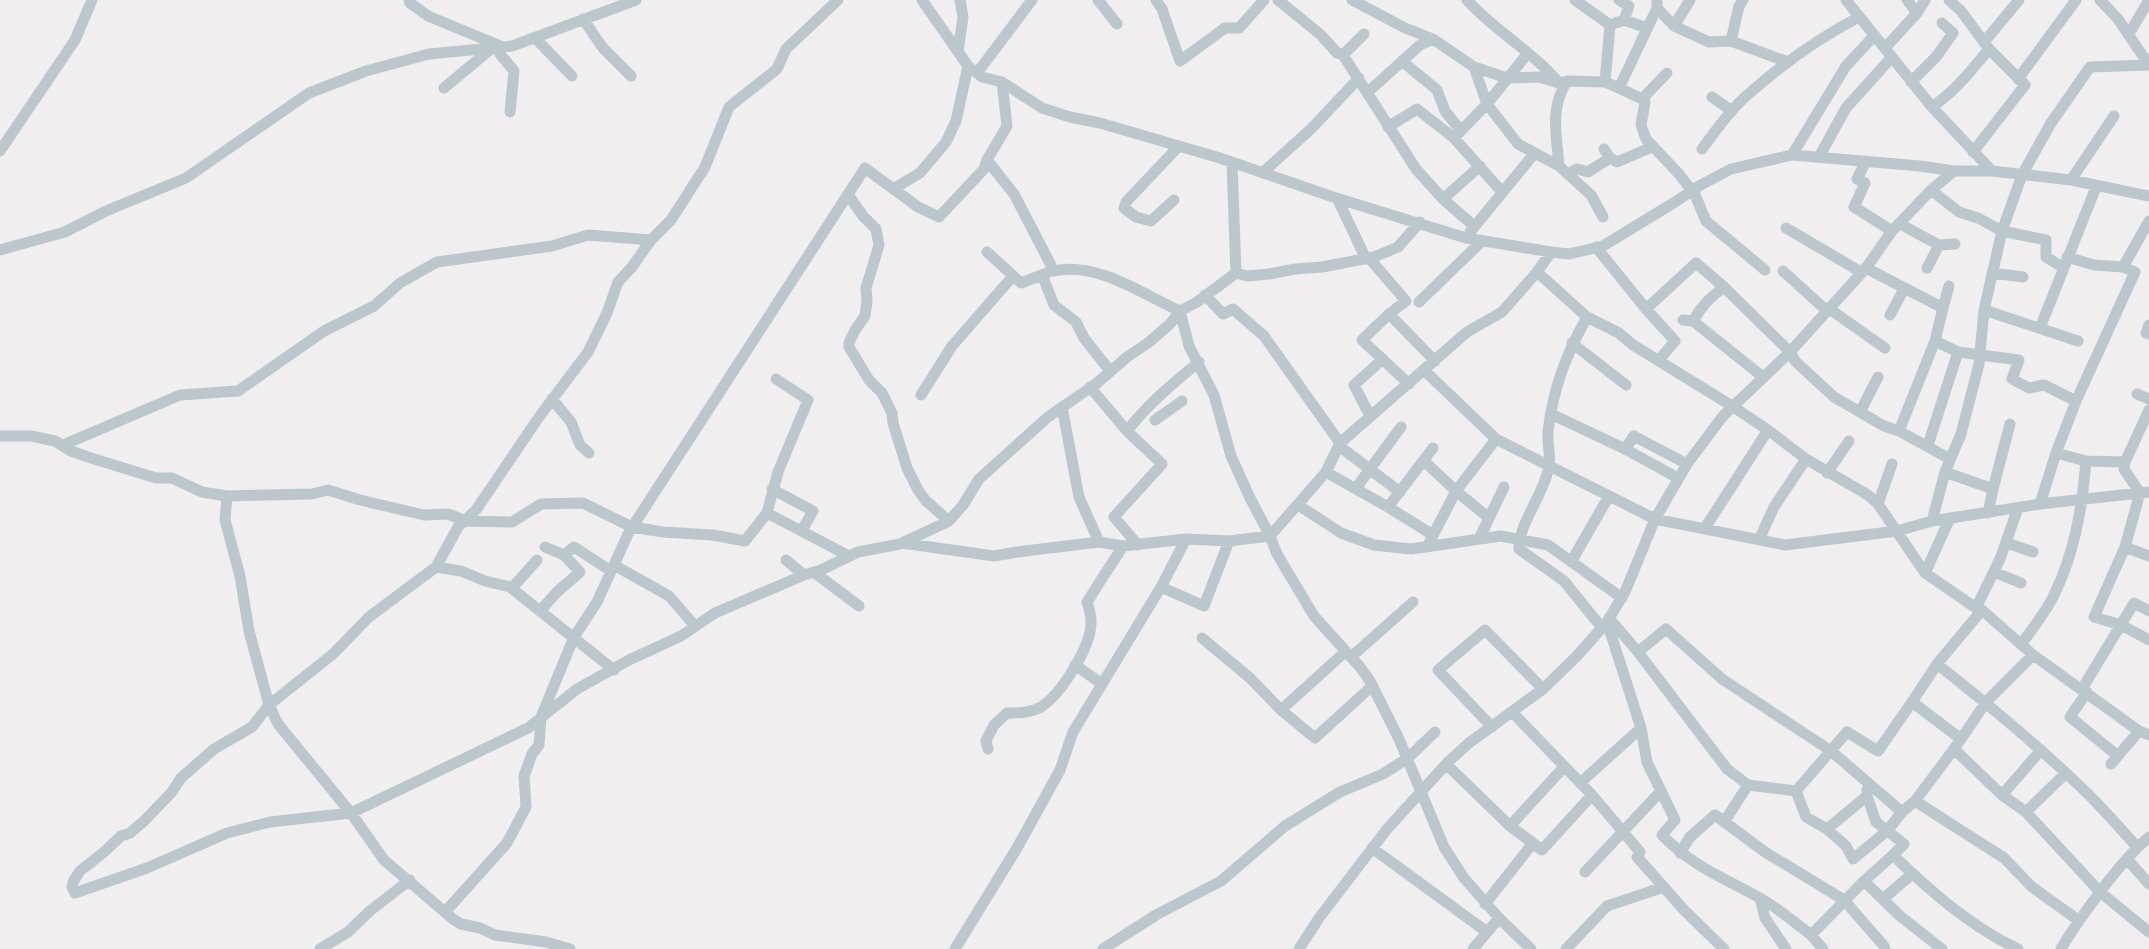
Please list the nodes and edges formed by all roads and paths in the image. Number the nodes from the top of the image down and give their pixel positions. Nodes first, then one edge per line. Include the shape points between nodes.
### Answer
1 (92, 0) edge
2 (409, 0) edge
3 (636, 0) edge
4 (838, 0) edge
5 (922, 0) edge
6 (960, 0) edge
7 (1032, 0) edge
8 (1098, 0) edge
9 (1156, 0) edge
10 (1264, 0) edge
11 (1278, 0) edge
12 (1352, 0) edge
13 (1467, 0) edge
14 (1575, 0) edge
15 (1619, 0) edge
16 (1690, 0) edge
17 (1846, 0) edge
18 (1907, 0) edge
19 (1925, 0) edge
20 (1948, 0) edge
21 (2019, 0) edge
22 (2076, 0) edge
23 (2100, 0) edge
24 (2149, 0) edge
25 (1740, 2) edge
26 (1657, 4) edge
27 (1918, 12) junction
28 (1859, 17) junction
29 (583, 19) junction
30 (1624, 20) junction
31 (1942, 23) dead end
32 (1117, 24) dead end
33 (1610, 24) junction
34 (1674, 26) junction
35 (1647, 28) junction
36 (1364, 34) dead end
37 (2129, 34) junction
38 (1874, 36) junction
39 (535, 38) junction
40 (1433, 39) junction
41 (1731, 41) junction
42 (1987, 45) junction
43 (497, 47) junction
44 (1884, 48) junction
45 (958, 52) junction
46 (1528, 53) junction
47 (1342, 55) junction
48 (1892, 57) junction
49 (1402, 61) junction
50 (1788, 62) junction
51 (2149, 65) edge
52 (1474, 67) junction
53 (973, 70) junction
54 (1667, 73) dead end
55 (572, 76) dead end
56 (631, 76) dead end
57 (1359, 78) junction
58 (1508, 78) junction
59 (2018, 79) junction
60 (1002, 82) junction
61 (1563, 82) junction
62 (1605, 82) junction
63 (1911, 82) junction
64 (444, 88) dead end
65 (1619, 88) junction
66 (1368, 92) junction
67 (1712, 97) dead end
68 (1642, 98) junction
69 (1487, 104) junction
70 (1932, 107) junction
71 (1732, 111) junction
72 (510, 112) dead end
73 (2114, 116) dead end
74 (1388, 127) junction
75 (1458, 134) junction
76 (1179, 146) junction
77 (1652, 147) junction
78 (1702, 149) dead end
79 (0, 152) edge
80 (1973, 152) junction
81 (1534, 154) junction
82 (1792, 155) junction
83 (1819, 157) junction
84 (987, 160) junction
85 (1866, 161) junction
86 (1232, 163) junction
87 (1480, 166) junction
88 (1564, 170) junction
89 (1954, 171) junction
90 (1992, 171) junction
91 (1262, 173) junction
92 (2022, 175) junction
93 (2071, 180) junction
94 (2096, 187) junction
95 (894, 189) junction
96 (1931, 190) junction
97 (1692, 191) junction
98 (1502, 192) junction
99 (849, 196) junction
100 (2149, 196) edge
101 (1337, 198) junction
102 (1443, 199) junction
103 (1174, 200) dead end
104 (1603, 217) dead end
105 (2149, 221) edge
106 (1420, 222) junction
107 (1474, 226) junction
108 (1896, 227) junction
109 (1786, 228) dead end
110 (2002, 231) junction
111 (1466, 238) junction
112 (651, 240) junction
113 (1482, 241) junction
114 (1955, 244) dead end
115 (1939, 245) junction
116 (1596, 247) junction
117 (0, 250) edge
118 (987, 252) dead end
119 (1550, 252) junction
120 (1368, 259) junction
121 (2066, 262) junction
122 (2123, 267) junction
123 (1927, 268) dead end
124 (1765, 270) dead end
125 (1864, 270) junction
126 (1054, 271) junction
127 (1783, 271) dead end
128 (1537, 272) junction
129 (1236, 273) junction
130 (1992, 273) junction
131 (1042, 275) junction
132 (1014, 276) junction
133 (2023, 277) dead end
134 (1949, 286) dead end
135 (1724, 287) junction
136 (1904, 289) junction
137 (1205, 295) junction
138 (1419, 302) dead end
139 (1943, 308) junction
140 (1646, 309) junction
141 (1827, 309) junction
142 (1984, 310) junction
143 (1180, 311) junction
144 (1389, 314) junction
145 (1890, 315) dead end
146 (1587, 316) junction
147 (2149, 325) edge
148 (2040, 328) junction
149 (2149, 334) edge
150 (1935, 341) junction
151 (2078, 341) dead end
152 (1572, 343) junction
153 (1886, 348) dead end
154 (1790, 352) junction
155 (1958, 352) junction
156 (1980, 354) junction
157 (1383, 359) junction
158 (1659, 360) junction
159 (1435, 361) junction
160 (1199, 362) junction
161 (1110, 371) junction
162 (1424, 371) junction
163 (1763, 377) junction
164 (1878, 377) dead end
165 (776, 379) dead end
166 (1409, 384) junction
167 (1626, 385) dead end
168 (1090, 387) junction
169 (1162, 392) junction
170 (2137, 394) dead end
171 (921, 395) dead end
172 (552, 399) junction
173 (2149, 399) edge
174 (2076, 401) junction
175 (1732, 406) junction
176 (1062, 407) junction
177 (2149, 410) edge
178 (1860, 412) junction
179 (1551, 414) junction
180 (1370, 416) junction
181 (1155, 420) dead end
182 (2010, 424) dead end
183 (1401, 427) dead end
184 (1768, 430) junction
185 (1127, 431) junction
186 (1899, 431) junction
187 (0, 436) edge
188 (1496, 439) junction
189 (1849, 440) dead end
190 (1340, 444) junction
191 (62, 446) junction
192 (1928, 446) junction
193 (1433, 448) dead end
194 (1625, 448) junction
195 (2056, 452) junction
196 (588, 453) dead end
197 (1950, 458) junction
198 (1806, 459) junction
199 (1424, 460) junction
200 (2086, 461) junction
201 (2125, 462) junction
202 (1687, 464) junction
203 (1892, 464) dead end
204 (1549, 466) junction
205 (1370, 470) junction
206 (1326, 472) junction
207 (1826, 472) junction
208 (1945, 472) junction
209 (1678, 478) junction
210 (1504, 487) dead end
211 (1356, 488) junction
212 (772, 489) junction
213 (1993, 489) junction
214 (1456, 491) junction
215 (1400, 492) junction
216 (2144, 492) edge
217 (227, 496) junction
218 (1609, 496) junction
219 (2082, 500) junction
220 (1878, 504) junction
221 (2040, 504) junction
222 (1298, 505) junction
223 (1388, 507) junction
224 (2018, 508) junction
225 (767, 513) junction
226 (1988, 513) junction
227 (1489, 518) junction
228 (1950, 518) junction
229 (1655, 519) junction
230 (466, 520) junction
231 (949, 520) junction
232 (1932, 521) junction
233 (632, 527) junction
234 (1705, 528) junction
235 (802, 530) junction
236 (1897, 530) junction
237 (1433, 535) junction
238 (1270, 536) junction
239 (1479, 539) junction
240 (1519, 539) junction
241 (1186, 540) junction
242 (1759, 540) junction
243 (1229, 541) junction
244 (1099, 542) junction
245 (902, 543) junction
246 (2007, 543) junction
247 (1138, 545) junction
248 (1123, 546) junction
249 (1427, 546) junction
250 (545, 547) dead end
251 (2125, 547) junction
252 (2033, 552) dead end
253 (564, 555) junction
254 (849, 556) junction
255 (2149, 556) edge
256 (537, 560) dead end
257 (786, 560) dead end
258 (1571, 562) junction
259 (436, 567) junction
260 (613, 568) junction
261 (1994, 572) junction
262 (1925, 573) junction
263 (810, 574) junction
264 (2021, 582) dead end
265 (1161, 587) junction
266 (512, 588) junction
267 (1622, 598) junction
268 (1413, 602) dead end
269 (859, 606) dead end
270 (1979, 609) junction
271 (541, 610) junction
272 (2149, 611) edge
273 (1606, 623) junction
274 (2121, 625) junction
275 (695, 626) junction
276 (574, 637) junction
277 (1202, 638) dead end
278 (2149, 640) edge
279 (2022, 643) junction
280 (1638, 652) junction
281 (1349, 654) junction
282 (2033, 654) junction
283 (1937, 664) junction
284 (1075, 665) junction
285 (614, 670) junction
286 (1102, 684) junction
287 (1372, 686) junction
288 (1544, 689) junction
289 (2084, 691) junction
290 (1912, 702) junction
291 (1986, 702) junction
292 (269, 704) junction
293 (1281, 710) junction
294 (1513, 712) junction
295 (541, 717) junction
296 (1492, 727) junction
297 (1641, 728) junction
298 (1435, 732) dead end
299 (2144, 733) edge
300 (1961, 739) junction
301 (988, 749) dead end
302 (1954, 750) junction
303 (2041, 750) junction
304 (1831, 751) junction
305 (1408, 758) junction
306 (1447, 765) junction
307 (1564, 766) junction
308 (2066, 773) junction
309 (1580, 783) junction
310 (1868, 783) junction
311 (1748, 785) junction
312 (1661, 791) junction
313 (1796, 791) junction
314 (1420, 793) junction
315 (1592, 795) junction
316 (2002, 795) junction
317 (1867, 796) junction
318 (1915, 801) junction
319 (1902, 812) junction
320 (2026, 812) junction
321 (351, 813) junction
322 (1724, 822) junction
323 (1510, 826) junction
324 (1827, 829) junction
325 (1887, 831) junction
326 (1622, 832) junction
327 (2149, 837) edge
328 (1533, 843) junction
329 (2138, 847) junction
330 (1372, 848) junction
331 (1680, 853) junction
332 (1893, 855) junction
333 (2127, 859) junction
334 (1585, 872) dead end
335 (1912, 874) junction
336 (410, 880) junction
337 (1864, 881) junction
338 (2149, 884) edge
339 (1664, 887) junction
340 (2100, 892) junction
341 (1760, 898) junction
342 (1883, 899) junction
343 (1844, 900) junction
344 (1485, 904) junction
345 (446, 911) junction
346 (1499, 918) junction
347 (2078, 920) junction
348 (1487, 932) junction
349 (2149, 932) edge
350 (1811, 935) junction
351 (2063, 946) edge
352 (320, 949) edge
353 (570, 949) edge
354 (955, 949) edge
355 (1103, 949) edge
356 (1300, 949) edge
357 (1473, 949) edge
358 (1531, 949) edge
359 (1566, 949) edge
360 (1724, 949) edge
361 (1786, 949) edge
362 (1823, 949) edge
363 (1885, 949) edge
364 (1942, 949) edge
365 (2018, 949) edge
366 (2075, 949) edge

1 - 79 street via 75,40
2 - 43 street via 428,16
3 - 29 street
4 - 112 street via 786,50 777,70 729,108 705,167 671,220
5 - 45 street
6 - 45 street via 963,17
7 - 53 street
8 - 32 street
9 - 10 street via 1180,61 1225,28 1239,28
11 - 47 street
12 - 40 street
13 - 46 street
14 - 33 street
15 - 30 street via 1629,6
16 - 34 street
17 - 28 street
18 - 27 street
19 - 27 street
20 - 42 street via 1961,11
21 - 42 street
22 - 59 street
23 - 37 street
24 - 37 street
25 - 41 street
26 - 34 street
26 - 35 street
27 - 44 street
28 - 38 street
28 - 50 street
29 - 39 street
29 - 56 street via 603,48
30 - 33 street
30 - 35 street
31 - 63 street via 1953,33 1936,57
33 - 62 street
34 - 41 street via 1709,42
35 - 65 street
36 - 47 street
37 - 51 street
38 - 44 street
38 - 82 street via 1846,66
39 - 43 street
39 - 55 street
40 - 49 street via 1420,45
40 - 52 street
41 - 50 street
42 - 59 street
42 - 70 street via 1962,82
43 - 64 street
43 - 72 street via 514,71
43 - 117 street via 429,54 366,71 309,93 186,178 65,232
44 - 48 street
45 - 53 street
46 - 58 street
46 - 61 street
47 - 57 street
48 - 63 street
48 - 83 street via 1846,108
49 - 66 street
49 - 75 street via 1437,90
50 - 71 street via 1751,91
51 - 92 street via 2090,68 2051,123
52 - 58 street
52 - 69 street
53 - 60 street via 982,77
53 - 95 street via 946,142 920,173
54 - 68 street
57 - 66 street
57 - 91 street via 1311,129
58 - 61 street via 1538,77
58 - 69 street
59 - 80 street via 2025,85
60 - 76 street via 1042,108
60 - 84 street via 1007,126
61 - 62 street
61 - 88 street via 1554,132
62 - 65 street
63 - 70 street
65 - 68 street
66 - 74 street
67 - 71 street
68 - 77 street via 1645,102 1641,125
69 - 75 street
69 - 81 street via 1518,144
70 - 80 street
71 - 78 street
73 - 93 street
74 - 75 street via 1417,109
74 - 102 street via 1416,169
75 - 87 street
76 - 86 street
76 - 103 street via 1124,208 1151,222
77 - 88 street via 1617,162 1607,153 1588,172
77 - 97 street
80 - 90 street
81 - 88 street
81 - 98 street
82 - 83 street
82 - 97 street via 1731,169
83 - 85 street
84 - 95 street via 984,169 939,217 918,207
84 - 126 street via 1014,194
85 - 89 street
85 - 108 street via 1857,178 1865,182 1854,207
86 - 91 street
86 - 129 street
87 - 98 street
87 - 102 street
88 - 104 street via 1591,195
89 - 90 street
89 - 96 street
90 - 92 street
91 - 101 street
92 - 93 street
92 - 110 street
93 - 94 street
94 - 100 street
94 - 121 street
95 - 99 street via 865,168
96 - 108 street
96 - 110 street via 1959,212
97 - 116 street via 1603,246
97 - 124 street via 1706,221
98 - 107 street
99 - 231 street via 876,229 879,245 866,288 865,316 849,347 882,393 892,413 907,468 918,490
99 - 233 street
101 - 106 street
101 - 120 street
102 - 107 street
105 - 122 street
106 - 111 street
106 - 120 street via 1398,248
107 - 111 street
108 - 115 street
108 - 125 street
109 - 125 street
110 - 121 street via 2046,240 2046,257
110 - 130 street
111 - 113 street
112 - 172 street via 618,282 588,352
112 - 191 street via 588,235 552,246 437,262 400,283 374,306 324,331 238,391 180,395
113 - 119 street
113 - 138 street
114 - 115 street
115 - 123 street
116 - 119 street via 1569,254
116 - 140 street
118 - 132 street
119 - 128 street
120 - 129 street via 1269,274 1248,276
120 - 144 street via 1406,301
121 - 122 street
121 - 148 street
122 - 174 street via 2135,272
125 - 136 street
125 - 141 street
126 - 131 street
126 - 143 street via 1076,269 1101,274
127 - 141 street
128 - 146 street
128 - 159 street via 1502,312 1467,332
129 - 137 street
130 - 133 street
130 - 142 street
131 - 132 street via 1020,283
131 - 161 street via 1054,305 1076,322 1084,338
132 - 171 street via 952,346
134 - 139 street
135 - 140 street via 1696,263
135 - 154 street
135 - 163 street via 1688,320
136 - 139 street
136 - 145 street
137 - 143 street
137 - 190 street via 1223,314 1233,309 1264,336
139 - 150 street
140 - 158 street via 1675,341
141 - 153 street
141 - 154 street
142 - 148 street
142 - 156 street
143 - 160 street via 1189,346
143 - 161 street via 1160,334
144 - 157 street via 1362,340
144 - 159 street
146 - 152 street
146 - 158 street
147 - 149 street via 2146,333
148 - 151 street
150 - 155 street
150 - 186 street
152 - 167 street
152 - 179 street
154 - 163 street
154 - 178 street via 1795,361 1834,397
155 - 156 street
155 - 192 street
156 - 174 street via 2019,360 2012,379 2029,388 2044,385
156 - 197 street via 1961,434
157 - 166 street
157 - 180 street via 1354,385
158 - 175 street
159 - 162 street
160 - 169 street
160 - 238 street via 1214,395 1232,456
161 - 168 street
162 - 166 street
162 - 188 street
163 - 175 street
164 - 178 street
165 - 212 street via 808,400
166 - 180 street
168 - 176 street
168 - 185 street
169 - 181 street via 1177,404
169 - 185 street
170 - 173 street
172 - 196 street via 571,422 580,445
172 - 230 street
174 - 195 street
175 - 184 street
175 - 202 street
176 - 231 street via 979,479
176 - 244 street via 1078,497
177 - 201 street
178 - 186 street
179 - 194 street
179 - 204 street
180 - 190 street
182 - 213 street
183 - 205 street
184 - 198 street
184 - 234 street
185 - 247 street via 1162,464 1114,517
186 - 192 street
187 - 191 street via 31,436 55,441
188 - 204 street
188 - 214 street
189 - 207 street
190 - 205 street
190 - 206 street
191 - 217 street via 106,463 156,478 172,478 202,492
192 - 197 street
193 - 199 street
194 - 202 street via 1634,436
194 - 209 street
195 - 200 street
195 - 221 street
197 - 208 street
198 - 207 street
198 - 242 street via 1774,507
199 - 214 street
199 - 215 street
200 - 201 street
200 - 219 street
201 - 216 street via 2124,469
202 - 209 street
203 - 220 street
204 - 218 street
204 - 240 street via 1541,493
205 - 211 street
205 - 215 street
206 - 211 street
206 - 222 street
207 - 220 street
208 - 213 street
208 - 232 street
209 - 229 street
210 - 227 street
211 - 223 street
212 - 225 street
212 - 235 street via 812,511
213 - 226 street
214 - 227 street
214 - 237 street
215 - 223 street
216 - 219 street
216 - 251 street
217 - 230 street via 312,494 328,490 424,514 448,514
217 - 292 street via 225,520
218 - 229 street
218 - 258 street
219 - 221 street
219 - 279 street via 2070,558 2054,596
220 - 236 street
221 - 224 street
222 - 238 street
222 - 249 street via 1341,533 1374,545 1410,549
223 - 237 street
224 - 226 street
224 - 246 street
225 - 233 street via 745,541
225 - 235 street
226 - 228 street
227 - 239 street
228 - 232 street
228 - 262 street
229 - 234 street
229 - 267 street
230 - 233 street via 512,522 541,504 583,503
230 - 259 street via 458,527
231 - 245 street
232 - 236 street
233 - 260 street
234 - 242 street
235 - 254 street
236 - 242 street via 1785,545
236 - 262 street
237 - 249 street
238 - 243 street
238 - 281 street via 1276,554 1314,616
239 - 240 street via 1501,536
239 - 249 street
240 - 258 street via 1548,545
240 - 273 street via 1519,549 1564,581
241 - 243 street
241 - 247 street
241 - 265 street
243 - 265 street via 1204,606
244 - 245 street via 994,556
244 - 248 street
245 - 254 street
246 - 252 street
246 - 261 street
247 - 248 street
248 - 284 street via 1087,602 1092,622 1087,643
250 - 253 street
251 - 255 street
251 - 274 street via 2094,617
253 - 260 street via 574,547
253 - 271 street via 580,572
254 - 263 street
256 - 266 street
257 - 263 street
258 - 267 street
259 - 266 street via 461,570
259 - 292 street via 368,617 334,654
260 - 275 street via 669,596
260 - 276 street via 597,602
261 - 264 street
261 - 270 street
262 - 270 street
263 - 269 street
263 - 275 street via 715,613
265 - 286 street
266 - 271 street
267 - 273 street
268 - 281 street
270 - 279 street
270 - 283 street
271 - 276 street
272 - 274 street via 2134,604
273 - 280 street
273 - 288 street
273 - 297 street
274 - 278 street
274 - 289 street
275 - 285 street
276 - 285 street
276 - 295 street
277 - 293 street via 1250,678
279 - 282 street
280 - 304 street via 1666,630 1722,679
280 - 311 street via 1727,769
281 - 287 street
281 - 293 street
282 - 289 street
282 - 291 street
283 - 290 street
283 - 291 street
284 - 286 street
284 - 301 street via 1061,686 1041,706 1024,714 1007,713 994,725 986,740
285 - 295 street via 576,689
286 - 354 street via 1073,732 1060,770 1017,848
287 - 293 street via 1315,738
287 - 305 street
288 - 294 street
288 - 296 street via 1485,630 1438,670
289 - 299 street
289 - 299 street via 2070,717 2115,760
290 - 300 street
290 - 304 street via 1878,751 1847,732
291 - 300 street
291 - 303 street
292 - 321 street via 278,724
292 - 321 street via 252,728 214,749 181,778 171,794 144,821 80,871 73,882 75,892 148,868 227,833 270,822
294 - 296 street
294 - 307 street
295 - 321 street via 528,728
295 - 345 street via 539,745 524,776 526,807 507,843
296 - 306 street via 1469,743
297 - 309 street
297 - 312 street via 1647,762
298 - 305 street
300 - 302 street
302 - 316 street
302 - 318 street
303 - 308 street
303 - 316 street
304 - 310 street
304 - 313 street
305 - 314 street
305 - 355 street via 1383,774 1340,792 1293,821 1221,881 1156,915
306 - 314 street
306 - 323 street
307 - 309 street
307 - 323 street
308 - 320 street
308 - 329 street
309 - 315 street
310 - 317 street
310 - 319 street
311 - 313 street
311 - 322 street
312 - 326 street
312 - 331 street via 1675,820 1662,835
313 - 324 street via 1806,817
314 - 330 street
314 - 344 street via 1444,847
315 - 326 street
315 - 328 street via 1542,850
316 - 320 street
317 - 324 street
317 - 325 street via 1876,822
318 - 319 street
318 - 347 street via 2004,858 2032,887
319 - 325 street
320 - 340 street
321 - 336 street via 384,860
322 - 331 street via 1715,815 1690,837
322 - 343 street via 1765,852
323 - 328 street
324 - 325 street via 1846,846 1853,859
325 - 332 street via 1904,844
326 - 334 street
326 - 339 street via 1640,852 1637,857
327 - 329 street
328 - 344 street
329 - 333 street
330 - 348 street
330 - 356 street via 1319,918
331 - 341 street
332 - 335 street
332 - 337 street
333 - 338 street
333 - 340 street
335 - 342 street
335 - 365 street via 2000,940
336 - 345 street
336 - 352 street via 348,932
337 - 342 street
337 - 343 street
339 - 359 street via 1607,906
339 - 360 street
340 - 347 street
340 - 349 street
341 - 350 street
341 - 361 street via 1765,918
342 - 364 street
343 - 350 street
343 - 363 street
344 - 346 street
345 - 353 street via 461,924 495,935
346 - 348 street
346 - 358 street
347 - 351 street
348 - 357 street
350 - 362 street
351 - 366 street

